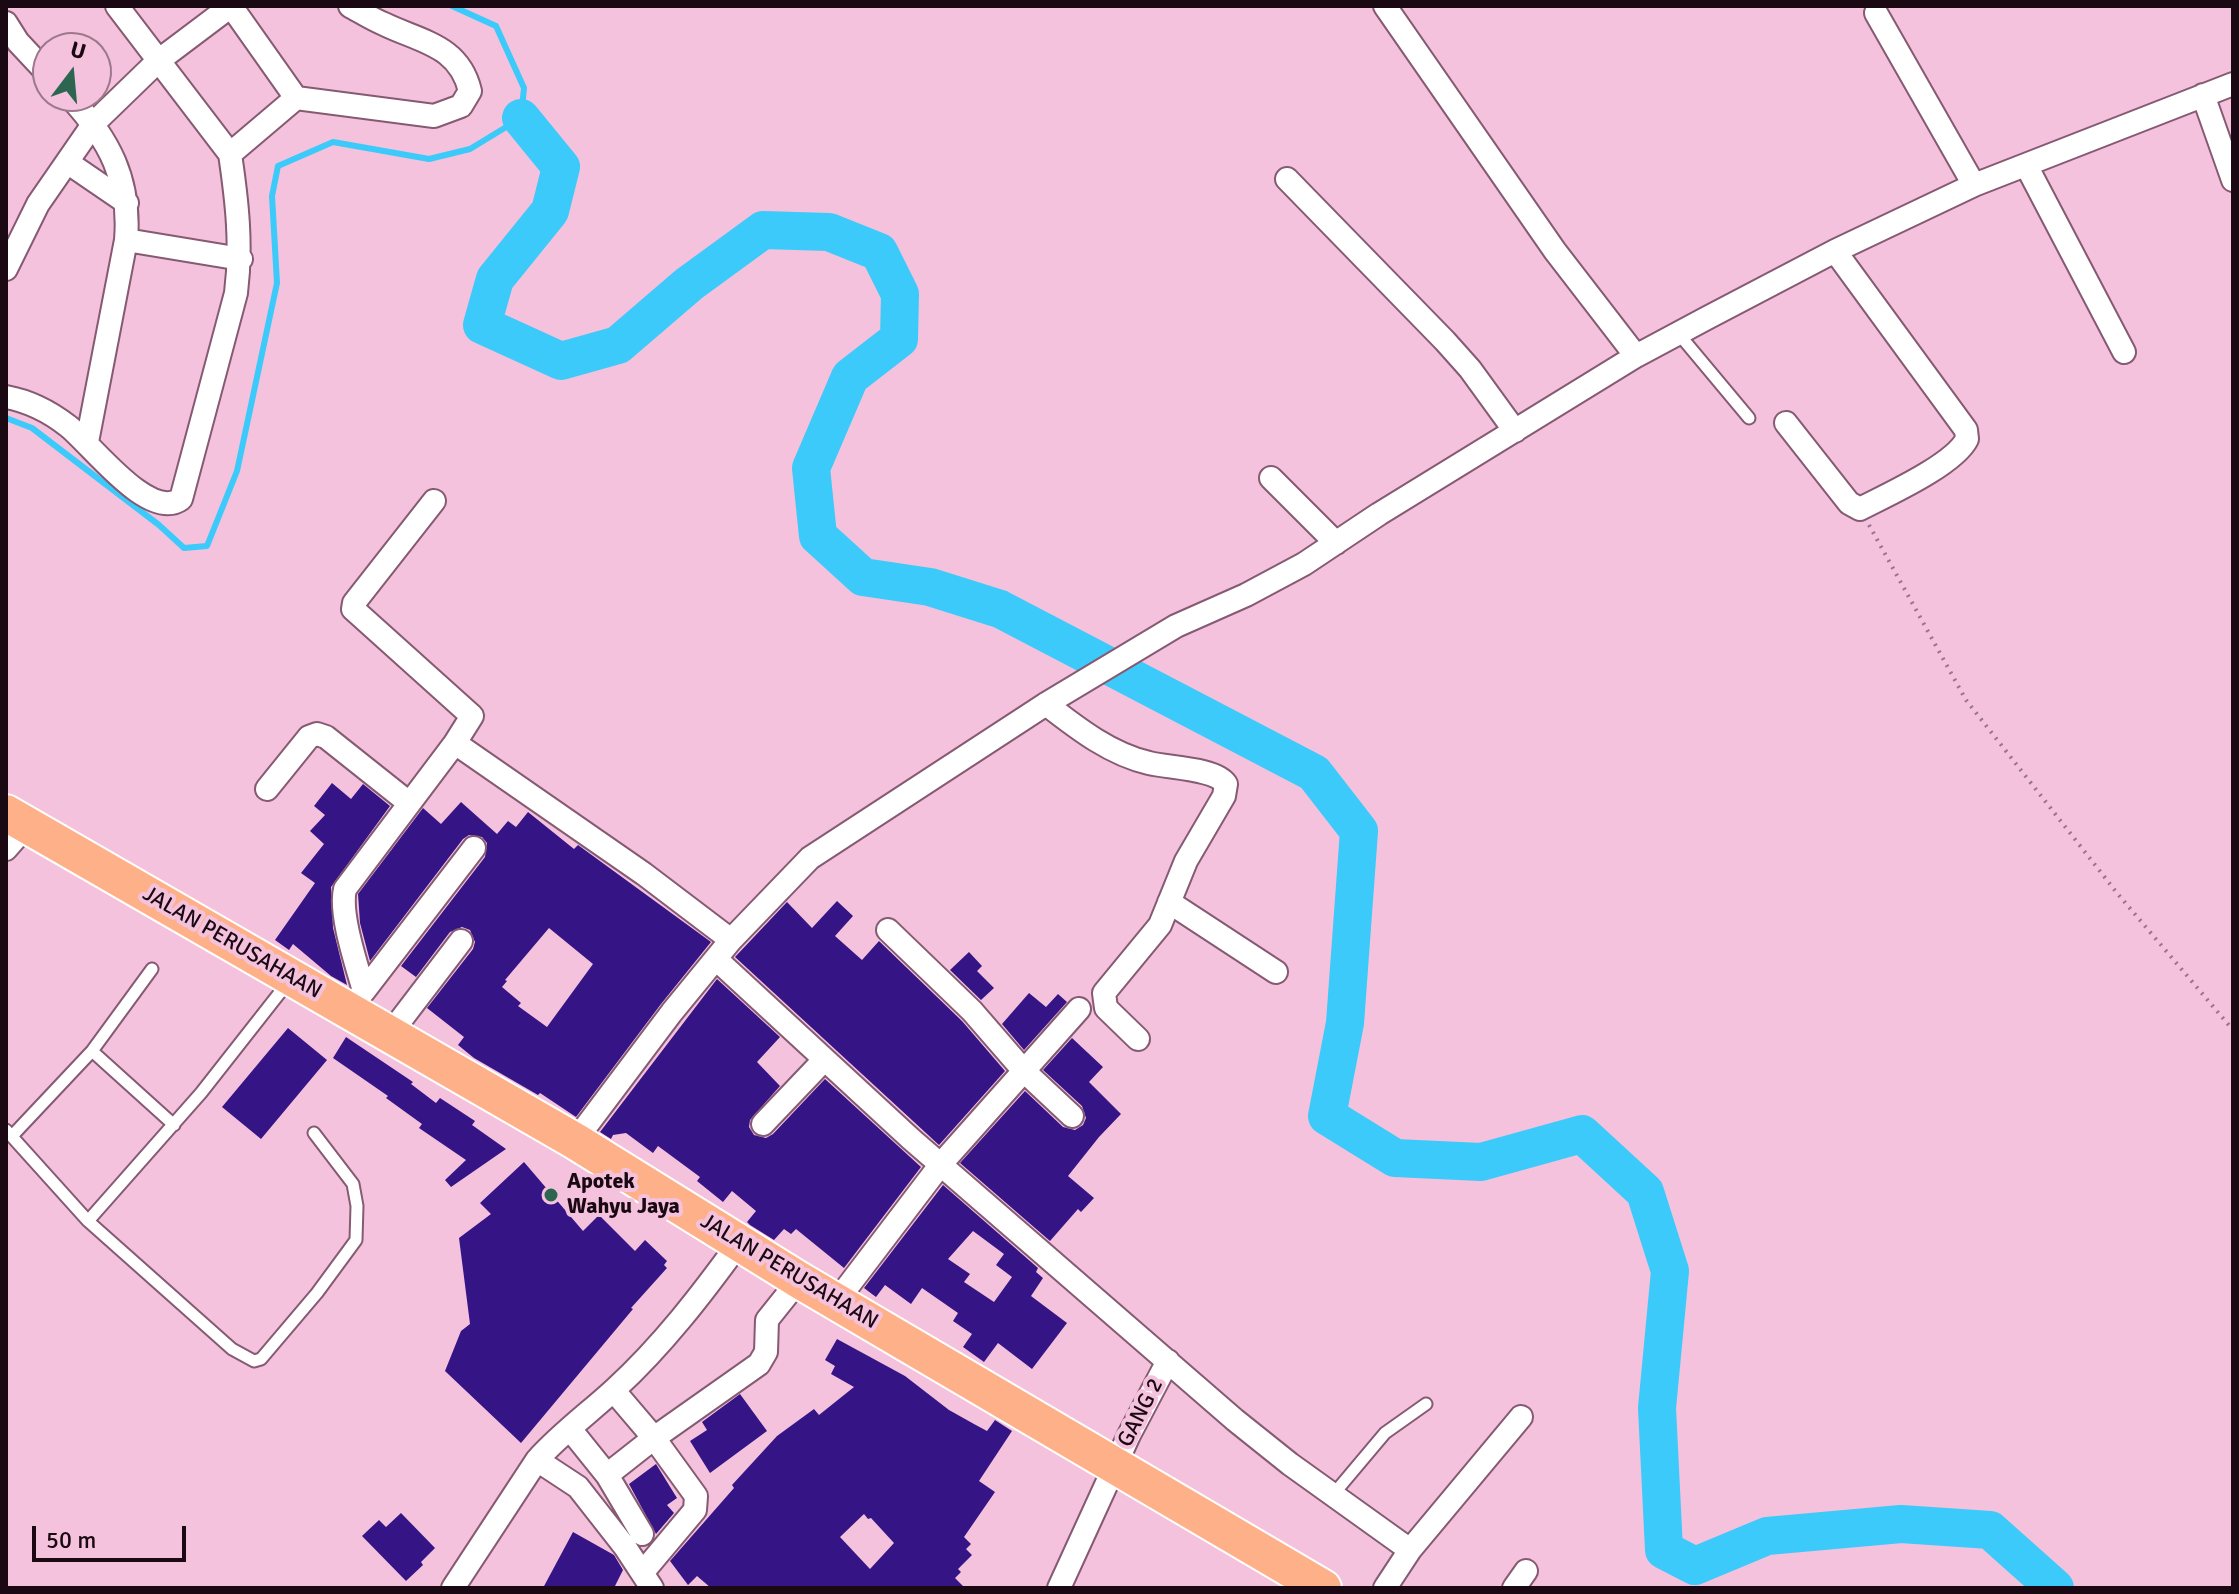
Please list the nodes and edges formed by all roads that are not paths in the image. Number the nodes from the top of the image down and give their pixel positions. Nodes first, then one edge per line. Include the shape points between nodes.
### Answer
1 (117, 6) edge
2 (231, 6) edge
3 (350, 6) edge
4 (1385, 6) edge
5 (1876, 13) dead end
6 (10, 41) edge
7 (32, 60) edge
8 (158, 61) junction
9 (2233, 84) edge
10 (2203, 95) junction
11 (296, 98) junction
12 (84, 112) edge
13 (94, 123) junction
14 (230, 154) junction
15 (67, 162) junction
16 (2026, 165) junction
17 (1287, 179) dead end
18 (2233, 180) edge
19 (1974, 185) junction
20 (127, 203) junction
21 (126, 240) junction
22 (1835, 251) junction
23 (241, 259) junction
24 (6, 269) edge
25 (1678, 333) junction
26 (2124, 352) dead end
27 (1636, 356) junction
28 (6, 397) edge
29 (1749, 418) dead end
30 (1786, 423) dead end
31 (1515, 431) junction
32 (87, 442) junction
33 (1271, 478) dead end
34 (434, 501) dead end
35 (1336, 543) junction
36 (1046, 704) junction
37 (455, 743) junction
38 (267, 789) dead end
39 (409, 803) junction
40 (13, 829) edge
41 (474, 848) dead end
42 (1169, 902) junction
43 (888, 930) dead end
44 (731, 940) junction
45 (461, 941) dead end
46 (716, 959) junction
47 (152, 969) dead end
48 (1276, 972) dead end
49 (292, 978) junction
50 (356, 1001) junction
51 (1079, 1009) dead end
52 (390, 1034) junction
53 (1138, 1039) dead end
54 (92, 1051) junction
55 (824, 1060) junction
56 (1024, 1071) junction
57 (1072, 1116) dead end
58 (763, 1124) dead end
59 (174, 1125) junction
60 (9, 1133) edge
61 (314, 1133) dead end
62 (575, 1141) junction
63 (941, 1164) junction
64 (88, 1221) junction
65 (739, 1243) junction
66 (799, 1280) junction
67 (836, 1302) junction
68 (1168, 1361) junction
69 (614, 1391) junction
70 (1426, 1404) dead end
71 (1521, 1417) dead end
72 (570, 1429) junction
73 (654, 1438) junction
74 (537, 1460) junction
75 (1115, 1464) junction
76 (607, 1475) junction
77 (1332, 1496) junction
78 (642, 1534) dead end
79 (1410, 1550) junction
80 (647, 1580) edge
81 (453, 1588) edge
82 (1059, 1588) edge
83 (1323, 1588) edge
84 (1385, 1588) edge

1 - 8 street
2 - 8 street
2 - 11 street
3 - 11 street via 439,46 466,74 470,91 461,106 434,116
4 - 27 street via 1555,251
5 - 19 street
6 - 7 street
8 - 13 street
8 - 14 street
9 - 10 street
10 - 16 street
10 - 18 street
11 - 14 street
12 - 13 street
13 - 15 street
13 - 20 street via 120,174
14 - 23 street
15 - 20 street
15 - 24 street via 29,219
16 - 19 street
16 - 26 street
17 - 31 street via 1445,341
19 - 22 street
20 - 21 street
21 - 23 street
21 - 32 street
22 - 25 street
22 - 30 street via 1967,435 1962,447 1939,465 1860,509 1849,503
23 - 32 street via 181,499 163,505 149,500
25 - 27 street
25 - 29 lane
27 - 31 street
28 - 32 street via 43,410
31 - 35 street
33 - 35 street
34 - 37 street via 353,607 472,715
35 - 36 street via 1281,577 1129,652
36 - 42 street via 1118,752 1217,776 1226,784
36 - 44 street via 818,852
37 - 39 street
37 - 44 street
38 - 39 street via 317,734
39 - 50 street via 343,893
40 - 49 main road, JALAN PERUSAHAAN
41 - 50 street
42 - 48 street
42 - 53 street via 1156,931 1104,993 1106,1008
43 - 56 street via 972,1011
44 - 46 street
45 - 52 street
46 - 55 street
46 - 62 street
47 - 54 lane
49 - 50 main road, JALAN PERUSAHAAN
49 - 59 lane
50 - 52 main road, JALAN PERUSAHAAN
51 - 56 street
52 - 62 main road, JALAN PERUSAHAAN
54 - 59 lane
54 - 60 lane
55 - 58 street
55 - 63 street
56 - 57 street
56 - 63 street
59 - 64 lane
60 - 64 lane
61 - 64 lane via 353,1184 356,1240 259,1361 232,1349
62 - 65 main road, JALAN PERUSAHAAN
63 - 67 street
63 - 68 street
65 - 66 main road, JALAN PERUSAHAAN
65 - 69 street via 662,1341
66 - 67 main road, JALAN PERUSAHAAN
66 - 73 street via 767,1320 766,1352 759,1364
67 - 75 main road, JALAN PERUSAHAAN
68 - 75 street, GANG 2
68 - 77 street
69 - 72 street
69 - 73 street
70 - 77 lane via 1385,1433
71 - 79 street
72 - 74 street
72 - 76 street
73 - 76 street
73 - 80 street via 697,1502
74 - 80 street via 578,1487
74 - 81 street
75 - 82 street, GANG 2
75 - 83 main road, JALAN PERUSAHAAN
76 - 78 street
77 - 79 street
79 - 84 street

